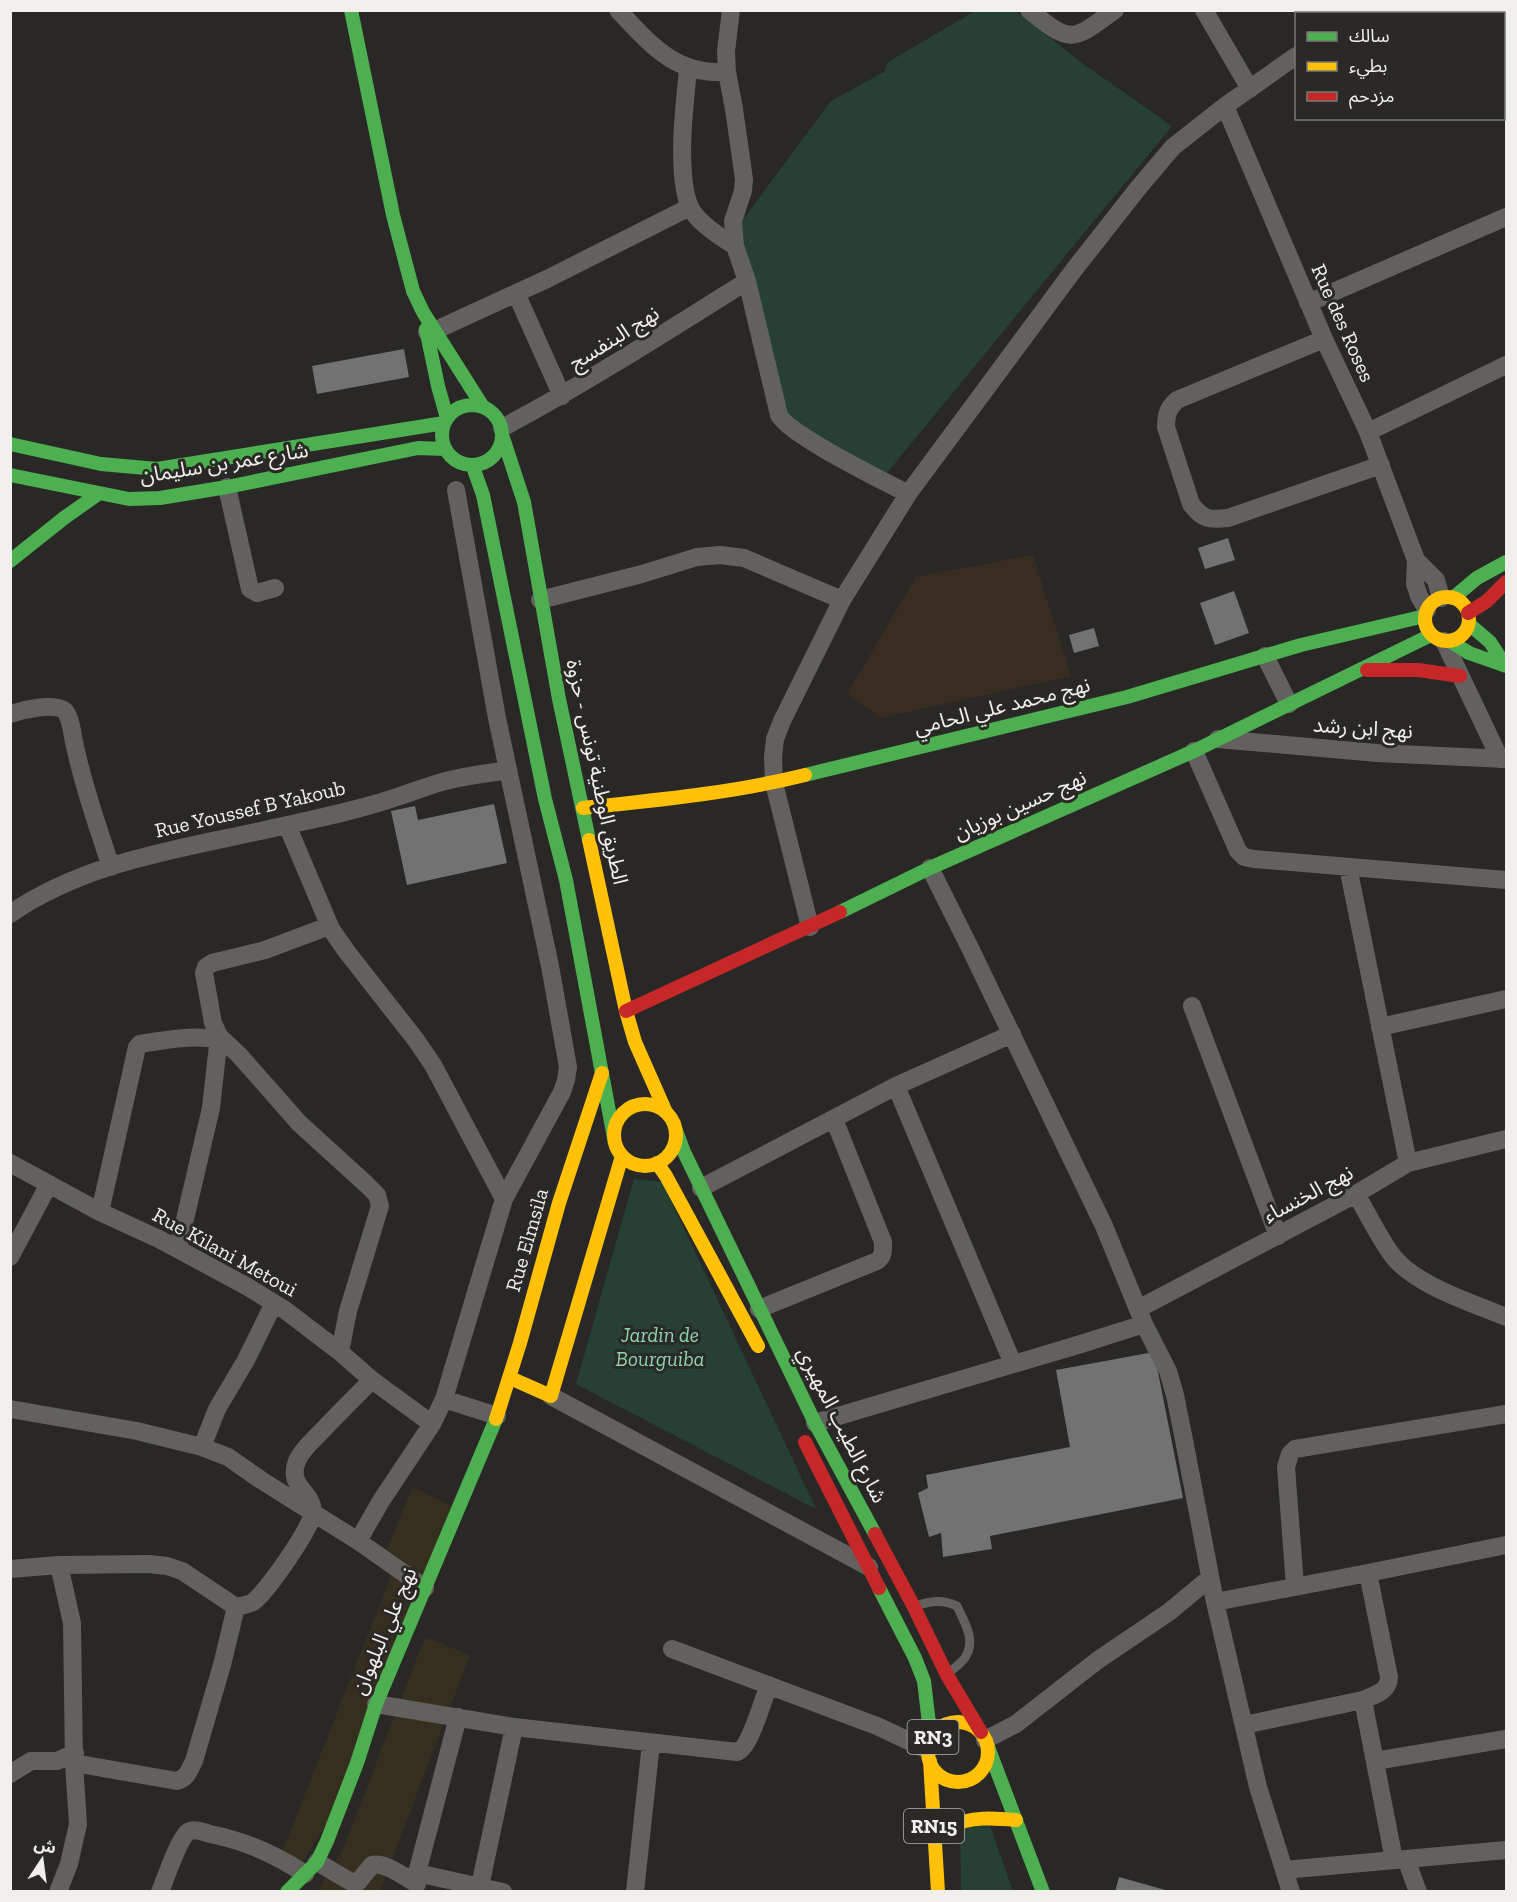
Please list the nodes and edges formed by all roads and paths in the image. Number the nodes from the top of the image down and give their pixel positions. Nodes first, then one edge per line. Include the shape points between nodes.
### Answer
1 (351, 10) edge
2 (618, 10) edge
3 (731, 10) edge
4 (1029, 10) edge
5 (1115, 10) edge
6 (1204, 10) edge
7 (1295, 57) edge
8 (688, 68) junction
9 (727, 72) junction
10 (1250, 89) junction
11 (1225, 106) junction
12 (690, 207) junction
13 (1506, 216) edge
14 (735, 246) junction
15 (747, 281) junction
16 (516, 293) junction
17 (1308, 303) junction
18 (430, 331) junction
19 (1324, 339) junction
20 (1506, 365) edge
21 (562, 396) junction
22 (483, 407) junction
23 (446, 420) junction
24 (1368, 432) junction
25 (502, 433) junction
26 (10, 444) edge
27 (445, 449) junction
28 (1381, 465) junction
29 (473, 467) junction
30 (10, 475) edge
31 (227, 487) junction
32 (456, 490) dead end
33 (98, 494) junction
34 (908, 494) junction
35 (1416, 560) junction
36 (10, 561) edge
37 (1506, 562) edge
38 (1506, 582) edge
39 (275, 588) dead end
40 (1447, 598) junction
41 (540, 600) junction
42 (842, 600) junction
43 (1426, 613) junction
44 (1469, 618) junction
45 (1442, 639) junction
46 (1265, 656) junction
47 (1506, 666) edge
48 (1361, 670) junction
49 (1460, 676) junction
50 (1289, 704) junction
51 (10, 714) edge
52 (1217, 739) junction
53 (1194, 751) junction
54 (1503, 759) edge
55 (508, 770) junction
56 (774, 783) junction
57 (583, 808) junction
58 (287, 825) junction
59 (111, 867) junction
60 (1348, 867) junction
61 (930, 868) junction
62 (1506, 876) edge
63 (10, 914) edge
64 (329, 926) junction
65 (810, 927) junction
66 (1506, 999) edge
67 (1192, 1006) dead end
68 (626, 1011) junction
69 (1380, 1027) junction
70 (1012, 1034) junction
71 (219, 1038) junction
72 (602, 1073) junction
73 (896, 1086) junction
74 (665, 1110) junction
75 (834, 1119) junction
76 (676, 1131) junction
77 (614, 1138) junction
78 (1506, 1139) edge
79 (622, 1156) junction
80 (1408, 1162) junction
81 (10, 1163) edge
82 (657, 1163) junction
83 (49, 1184) junction
84 (701, 1188) junction
85 (1356, 1194) junction
86 (504, 1199) junction
87 (100, 1212) junction
88 (1278, 1236) junction
89 (178, 1249) junction
90 (10, 1257) edge
91 (274, 1303) junction
92 (759, 1309) junction
93 (1141, 1316) junction
94 (1506, 1317) edge
95 (340, 1352) junction
96 (765, 1360) dead end
97 (1013, 1364) junction
98 (510, 1378) junction
99 (372, 1380) junction
100 (551, 1395) junction
101 (444, 1399) junction
102 (10, 1409) edge
103 (1506, 1414) edge
104 (497, 1416) junction
105 (432, 1424) junction
106 (808, 1428) junction
107 (202, 1447) junction
108 (313, 1513) junction
109 (358, 1541) junction
110 (1506, 1545) edge
111 (59, 1565) junction
112 (870, 1567) junction
113 (10, 1569) edge
114 (1368, 1573) junction
115 (1210, 1578) junction
116 (1295, 1586) junction
117 (426, 1588) junction
118 (1215, 1602) junction
119 (236, 1607) junction
120 (914, 1607) junction
121 (672, 1649) dead end
122 (947, 1675) junction
123 (769, 1685) junction
124 (1363, 1700) junction
125 (376, 1704) junction
126 (458, 1717) junction
127 (1244, 1725) junction
128 (514, 1727) junction
129 (1506, 1739) edge
130 (985, 1740) junction
131 (651, 1743) junction
132 (930, 1750) junction
133 (75, 1758) junction
134 (1375, 1761) junction
135 (10, 1774) edge
136 (1016, 1820) junction
137 (935, 1838) junction
138 (1506, 1850) edge
139 (1400, 1860) junction
140 (311, 1868) junction
141 (1284, 1870) junction
142 (416, 1883) edge
143 (480, 1886) junction
144 (58, 1892) edge
145 (160, 1892) edge
146 (287, 1892) edge
147 (503, 1892) edge
148 (635, 1892) edge
149 (938, 1892) edge
150 (1043, 1892) edge
151 (1291, 1892) edge
152 (1418, 1892) edge

1 - 18 main road via 393,215 413,291
2 - 8 street via 660,53
3 - 9 street
4 - 5 street via 1054,30 1073,35 1083,33
6 - 10 street
7 - 10 street
8 - 9 street
8 - 12 street via 681,141
9 - 14 street via 744,179 732,221
10 - 11 street
11 - 17 street, Rue des Roses
11 - 34 street via 1173,147 1138,187
12 - 14 street via 716,235
12 - 16 street
13 - 17 street
14 - 15 street
15 - 21 street, نهج البنفسج
15 - 34 street via 782,420 803,436
16 - 18 street
16 - 21 street
17 - 19 street, Rue des Roses
18 - 22 main road
18 - 23 main road
19 - 24 street, Rue des Roses
19 - 28 street via 1170,406 1166,427 1191,504 1199,515 1212,520 1228,518
20 - 24 street
21 - 25 street, نهج البنفسج
22 - 23 main road via 459,408
22 - 25 main road via 498,419
23 - 26 main road, شارع عمر بن سليمان via 409,430 157,470 106,465
23 - 27 main road via 442,432
24 - 28 street, Rue des Roses
25 - 29 main road via 495,456
25 - 41 main road, الطريق الوطنية تونس - حزوة via 524,502
27 - 29 main road via 460,464
27 - 31 main road, شارع عمر بن سليمان via 418,448
28 - 35 street, Rue des Roses
29 - 72 main road via 483,495 545,799 566,880
30 - 33 main road, شارع عمر بن سليمان
31 - 33 main road, شارع عمر بن سليمان via 160,498
31 - 39 street via 250,589 257,593
32 - 55 street
33 - 36 main road
34 - 42 street
35 - 40 street, Rue des Roses via 1431,573
35 - 43 street, Rue des Roses via 1415,584
37 - 40 main road
38 - 44 main road
40 - 43 main road via 1430,604
40 - 44 main road via 1460,601
41 - 42 street via 697,557 720,555 744,558
41 - 57 main road, الطريق الوطنية تونس - حزوة
42 - 56 street via 782,721 773,757
43 - 45 main road via 1425,622
43 - 46 main road, نهج محمد علي الحامي
44 - 45 main road via 1466,632 1458,638
44 - 47 main road via 1494,645
45 - 47 main road via 1469,655
45 - 48 main road, نهج حسين بوزيان
45 - 49 street
46 - 50 street
46 - 56 main road, نهج محمد علي الحامي via 1127,697
48 - 49 main road via 1418,670
48 - 50 main road, نهج حسين بوزيان
49 - 54 street
50 - 52 main road, نهج حسين بوزيان
51 - 59 street via 39,707 66,712
52 - 53 main road, نهج حسين بوزيان
52 - 54 street, نهج ابن رشد
53 - 60 street via 1244,857
53 - 61 main road, نهج حسين بوزيان
55 - 58 street, Rue Youssef B Yakoub via 454,779
55 - 86 street via 568,1067 562,1092
56 - 57 main road, نهج محمد علي الحامي
56 - 65 street
57 - 68 main road, الطريق الوطنية تونس - حزوة
58 - 59 street, Rue Youssef B Yakoub via 177,848
58 - 64 street
59 - 63 street, Rue Youssef B Yakoub via 38,896
60 - 62 street
60 - 69 street
61 - 65 main road, نهج حسين بوزيان
61 - 70 street
64 - 71 street via 285,944 206,967 213,1023
64 - 86 street via 417,1040
65 - 68 main road, نهج حسين بوزيان
66 - 69 street
67 - 88 street
68 - 74 main road, الطريق الوطنية تونس - حزوة
69 - 80 street
70 - 73 street
70 - 93 street via 1104,1226
71 - 87 street via 182,1038 137,1047
71 - 89 street via 211,1108
71 - 95 street via 299,1123 376,1195 380,1206 348,1311
72 - 77 main road
72 - 98 main road, Rue Elmsila via 559,1202
73 - 75 street
73 - 97 street
74 - 76 main road
74 - 77 main road via 648,1104 630,1107 618,1120
75 - 84 street
75 - 92 street via 883,1242 881,1258
76 - 82 main road via 672,1150
76 - 84 main road, شارع الطيب المهيري
77 - 79 main road
78 - 80 street, نهج الخنساء
79 - 82 main road via 635,1164
79 - 100 main road
80 - 85 street, نهج الخنساء
81 - 83 street, Rue Kilani Metoui
82 - 96 main road, شارع الطيب المهيري
83 - 87 street, Rue Kilani Metoui
83 - 90 street
84 - 92 main road, شارع الطيب المهيري
85 - 88 street, نهج الخنساء
85 - 94 street via 1393,1256 1407,1269 1447,1293
86 - 101 street
87 - 89 street, Rue Kilani Metoui
88 - 93 street, نهج الخنساء
89 - 91 street, Rue Kilani Metoui
91 - 95 street, Rue Kilani Metoui
91 - 107 street via 217,1408
92 - 106 main road, شارع الطيب المهيري
93 - 97 street, نهج الخنساء
93 - 115 street via 1168,1371 1175,1395
95 - 99 street, Rue Kilani Metoui
97 - 106 street, نهج الخنساء
98 - 100 main road
98 - 104 main road, نهج علي البلهوان
99 - 105 street, Rue Kilani Metoui
99 - 108 street via 296,1462 295,1479 312,1503
100 - 112 street
101 - 104 street
101 - 105 street
102 - 107 street via 137,1431
103 - 116 street via 1295,1449 1286,1467
104 - 117 main road, نهج علي البلهوان
105 - 109 street
106 - 112 main road, شارع الطيب المهيري
106 - 120 main road, شارع الطيب المهيري
107 - 108 street via 228,1457
108 - 109 street
108 - 119 street via 264,1591 251,1604
109 - 117 street
110 - 114 street
111 - 113 street
111 - 119 street via 167,1566 182,1571
111 - 133 street via 72,1623
112 - 132 main road, شارع الطيب المهيري via 924,1681
114 - 116 street
114 - 124 street via 1389,1684
115 - 118 street
115 - 130 street via 1016,1724
116 - 118 street
117 - 125 main road, نهج علي البلهوان
118 - 127 street
119 - 133 street via 194,1761 183,1779 177,1781
120 - 122 main road, شارع الطيب المهيري
120 - 122 lane via 931,1601 957,1606 970,1643 966,1657
121 - 123 street
122 - 130 main road, شارع الطيب المهيري
123 - 131 street via 741,1751
123 - 132 street
124 - 127 street
124 - 134 street
125 - 126 street
125 - 140 main road, نهج علي البلهوان via 327,1841
126 - 128 street
126 - 142 street
127 - 141 street
128 - 131 street
128 - 143 street
129 - 134 street
130 - 132 main road, RN3 via 973,1726 954,1723 937,1732
130 - 132 main road, RN3 via 988,1758 984,1767 978,1775 960,1782 950,1781 934,1769
130 - 136 main road, RN3
131 - 148 street
132 - 137 main road, RN15
133 - 135 street via 31,1761
133 - 144 street via 78,1824
134 - 139 street
136 - 137 main road via 971,1821 950,1827
136 - 150 main road, RN3
137 - 149 main road, RN15
138 - 139 street
139 - 141 street
139 - 152 street
140 - 142 street via 353,1883 375,1864
140 - 145 street via 195,1830 187,1832 181,1841
140 - 146 main road, نهج علي البلهوان
141 - 151 street
142 - 143 street
143 - 147 street

